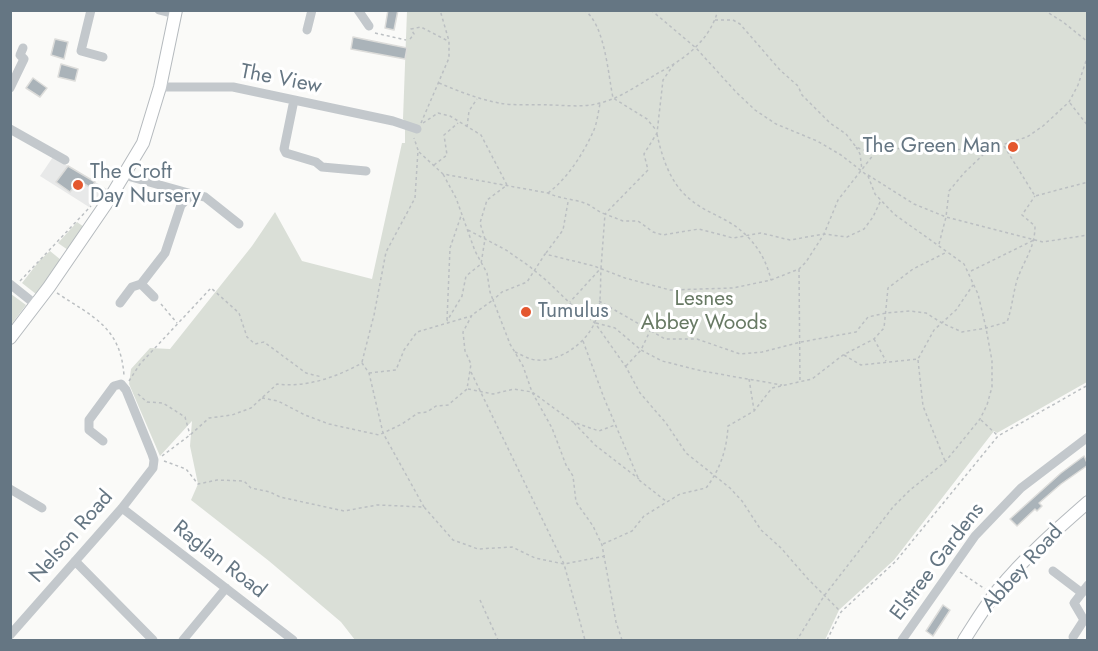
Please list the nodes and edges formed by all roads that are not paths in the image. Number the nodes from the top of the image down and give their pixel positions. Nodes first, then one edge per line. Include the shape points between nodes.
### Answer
1 (91, 10) edge
2 (159, 10) edge
3 (312, 10) edge
4 (358, 10) edge
5 (176, 12) edge
6 (369, 26) road end
7 (307, 30) dead end
8 (23, 48) dead end
9 (103, 57) dead end
10 (160, 87) junction
11 (10, 88) edge
12 (294, 100) junction
13 (10, 129) edge
14 (417, 129) road end
15 (65, 160) dead end
16 (366, 171) dead end
17 (124, 175) junction
18 (192, 194) junction
19 (239, 224) dead end
20 (141, 284) junction
21 (13, 286) edge
22 (154, 297) road end
23 (120, 303) dead end
24 (35, 304) junction
25 (10, 338) edge
26 (1088, 437) edge
27 (103, 441) dead end
28 (10, 489) edge
29 (1086, 507) edge
30 (42, 508) dead end
31 (122, 508) junction
32 (75, 561) junction
33 (1053, 571) dead end
34 (226, 588) junction
35 (1085, 589) edge
36 (10, 636) edge
37 (1073, 637) dead end
38 (14, 640) edge
39 (153, 640) edge
40 (183, 640) edge
41 (293, 640) edge
42 (902, 640) edge
43 (964, 640) edge

1 - 9 street via 81,51
2 - 5 street
3 - 7 street
4 - 6 street
5 - 10 main road
8 - 11 street via 20,55 24,59
10 - 12 street, The View via 233,87
10 - 17 main road via 143,143
12 - 14 street, The View
12 - 16 street via 286,153 322,166
13 - 15 street
17 - 18 street
17 - 24 main road
18 - 19 street via 205,197
18 - 20 street via 182,205 165,253
20 - 22 street
20 - 23 street via 132,287
21 - 24 street
24 - 25 main road
26 - 42 street, Elstree Gardens via 1021,488 975,536
27 - 31 street, Nelson Road via 89,430 89,420 114,386 129,387 154,460 147,478
28 - 30 street
29 - 43 main road, Abbey Road via 1023,562
31 - 32 street, Nelson Road
31 - 34 street, Raglan Road
32 - 36 street, Nelson Road
32 - 39 street
33 - 35 street
34 - 40 street
34 - 41 street, Raglan Road
35 - 37 street via 1074,603 1084,620
36 - 38 street

